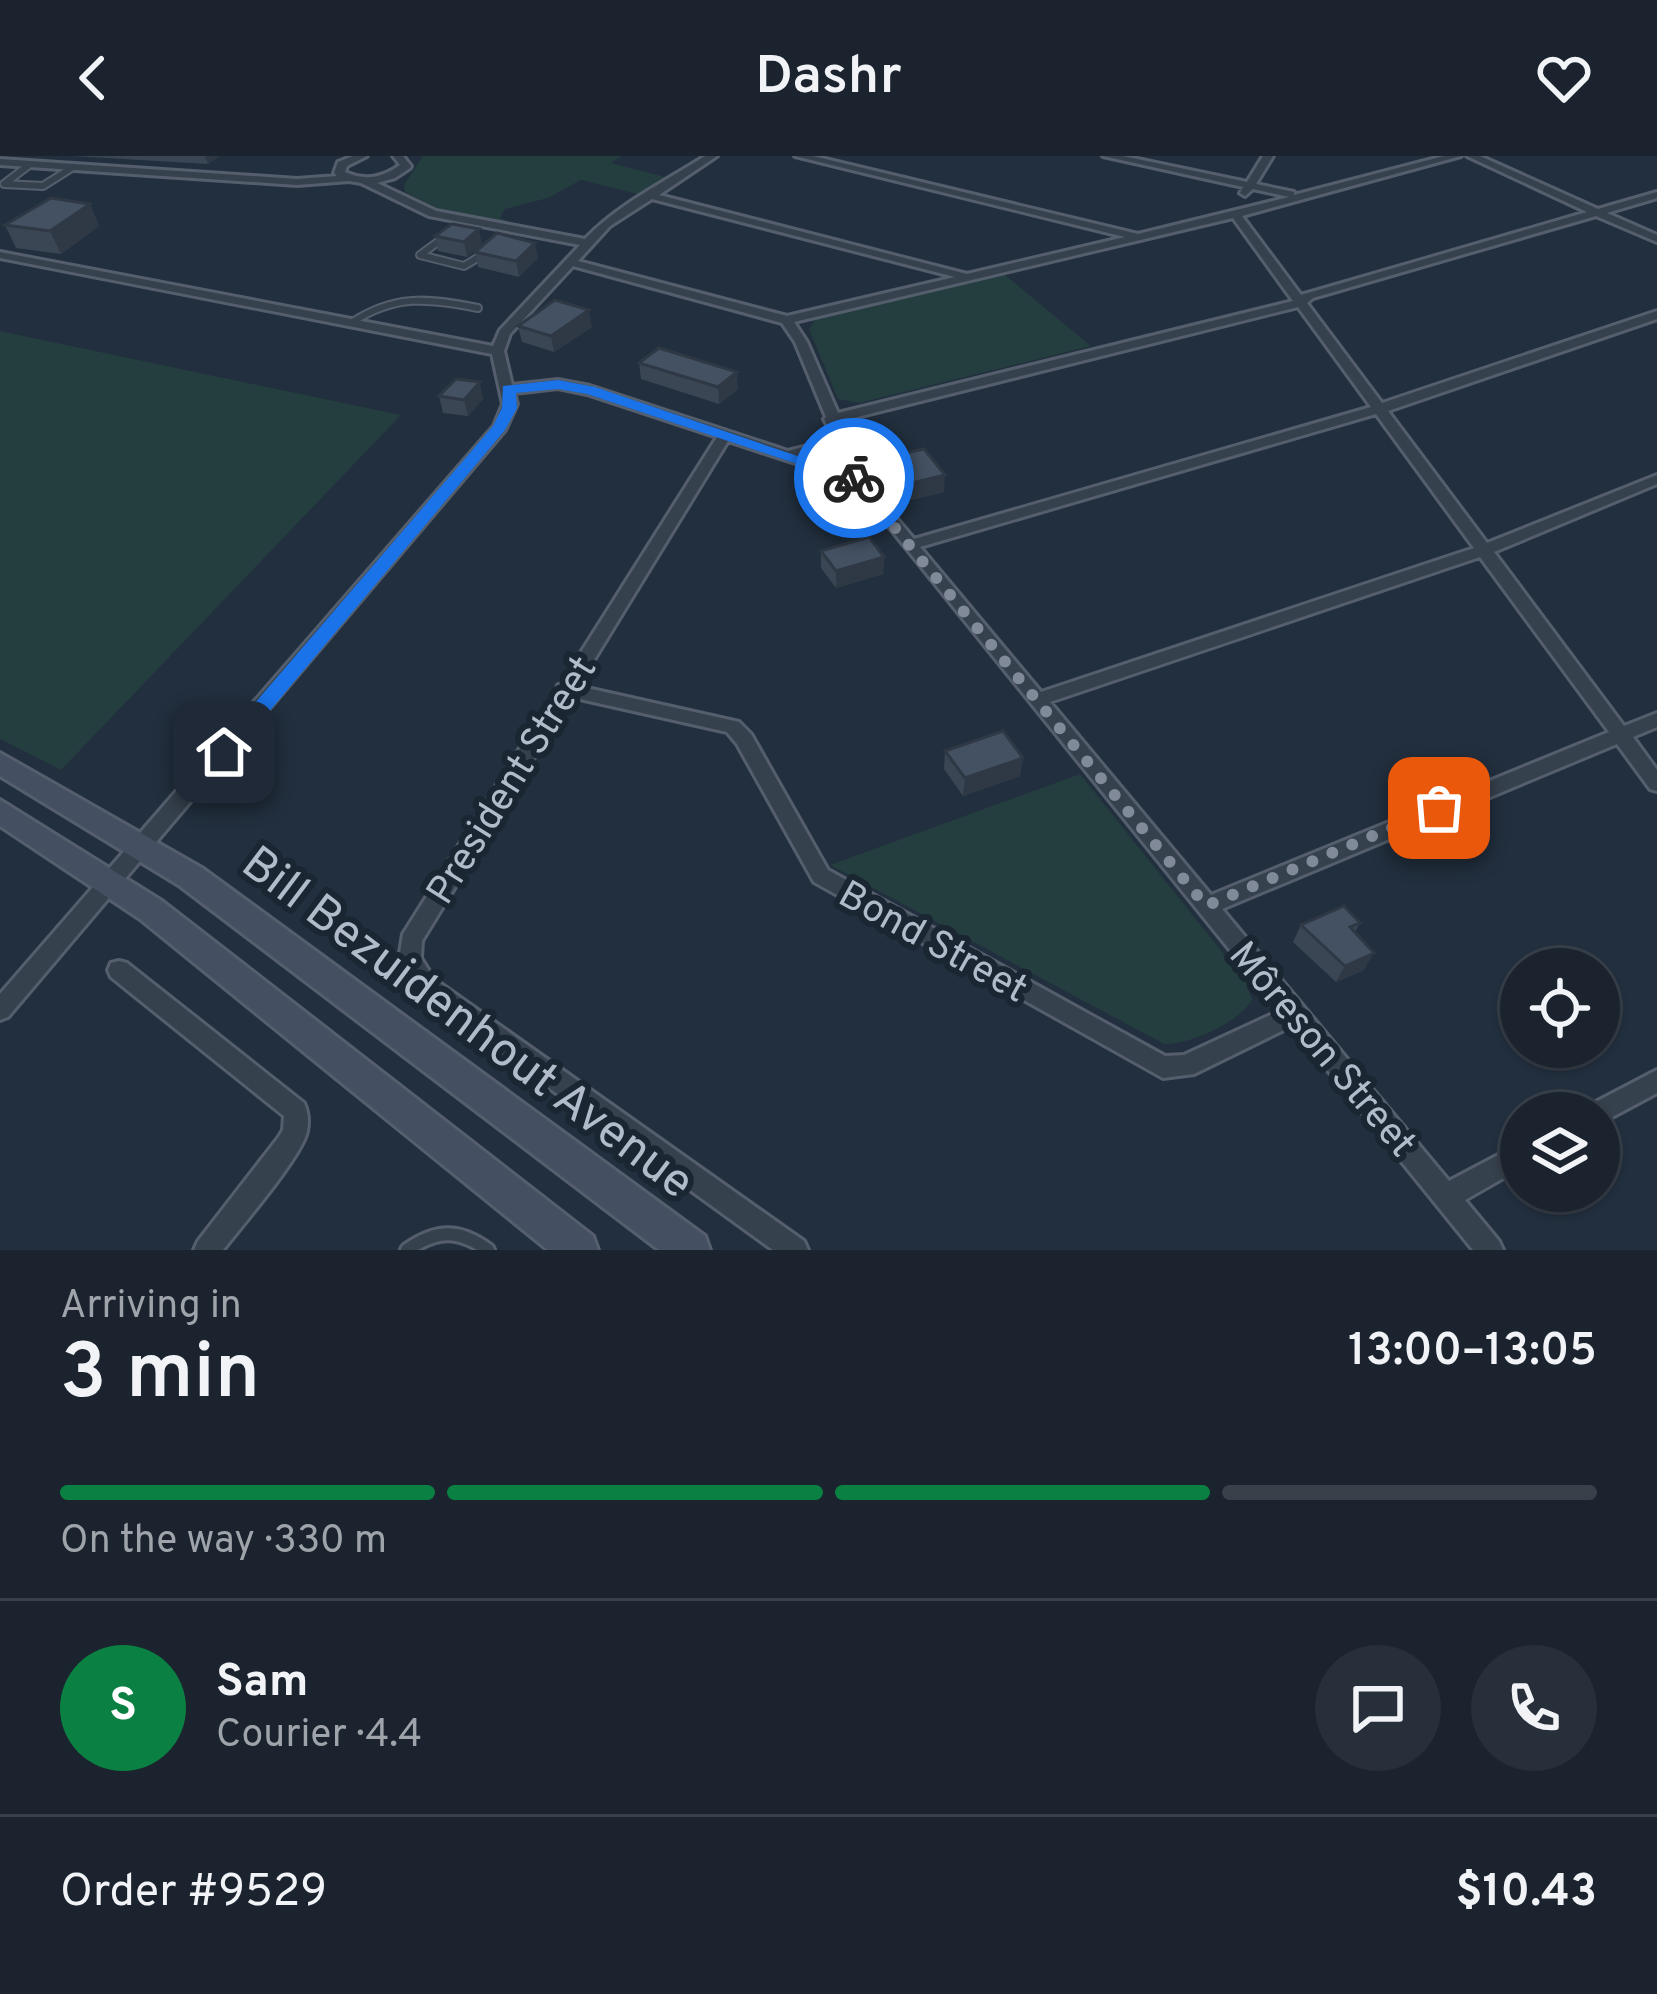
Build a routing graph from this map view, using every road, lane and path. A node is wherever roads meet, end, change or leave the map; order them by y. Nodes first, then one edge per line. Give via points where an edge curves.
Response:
1 (331, 156) edge
2 (362, 156) edge
3 (712, 156) edge
4 (800, 156) edge
5 (1108, 156) edge
6 (1268, 156) edge
7 (1456, 156) edge
8 (1472, 156) edge
9 (404, 161) edge
10 (0, 162) edge
11 (29, 165) junction
12 (73, 167) junction
13 (349, 172) junction
14 (1249, 186) junction
15 (647, 195) junction
16 (1657, 195) edge
17 (1301, 196) junction
18 (400, 200) junction
19 (1597, 212) junction
20 (1235, 214) junction
21 (466, 222) junction
22 (1138, 237) junction
23 (1657, 239) edge
24 (587, 243) junction
25 (488, 250) edge
26 (0, 255) edge
27 (570, 262) junction
28 (915, 265) junction
29 (967, 276) junction
30 (943, 281) junction
31 (926, 285) junction
32 (1299, 303) junction
33 (478, 308) dead end
34 (1657, 315) edge
35 (787, 320) junction
36 (351, 323) junction
37 (498, 351) junction
38 (508, 389) junction
39 (1380, 408) junction
40 (832, 419) junction
41 (725, 435) junction
42 (840, 442) junction
43 (786, 456) junction
44 (857, 479) junction
45 (1657, 479) edge
46 (911, 545) junction
47 (1484, 550) junction
48 (564, 689) junction
49 (1037, 700) junction
50 (1657, 720) edge
51 (1621, 735) junction
52 (0, 763) edge
53 (1657, 784) edge
54 (0, 811) edge
55 (144, 846) junction
56 (112, 882) junction
57 (1206, 906) junction
58 (119, 970) dead end
59 (0, 1010) edge
60 (1295, 1015) junction
61 (1657, 1081) edge
62 (1620, 1101) edge
63 (1500, 1167) edge
64 (1447, 1196) junction
65 (207, 1250) edge
66 (407, 1250) edge
67 (488, 1250) edge
68 (579, 1250) edge
69 (691, 1250) edge
70 (795, 1250) edge
71 (1490, 1250) edge

1 - 13 street
2 - 13 street
3 - 15 street
4 - 22 street
5 - 14 street
6 - 14 street
7 - 17 street
8 - 19 street
9 - 13 street
9 - 18 street via 395,186
10 - 11 street
11 - 12 street
11 - 12 lane via 4,184 44,186
12 - 13 street via 284,180
13 - 18 street
14 - 17 street
14 - 20 street
15 - 24 street
15 - 28 street
16 - 19 street
17 - 20 street
18 - 21 street
19 - 23 street
19 - 32 street
20 - 22 street
20 - 32 street
21 - 24 street
21 - 25 lane via 420,256 464,266
22 - 29 street
24 - 27 street
26 - 36 street
27 - 35 street
27 - 37 street via 508,328
28 - 29 street
28 - 30 street
28 - 31 street
29 - 30 street
30 - 31 street
31 - 35 street
32 - 39 street
32 - 40 street
33 - 36 lane via 410,295 379,303
34 - 39 street
35 - 40 street, Môreson Street
36 - 37 street
37 - 38 street
38 - 41 street via 584,388
38 - 55 street via 508,412
39 - 46 street
39 - 47 street
40 - 42 street, Môreson Street
41 - 43 street
41 - 48 street, President Street
42 - 43 street
42 - 44 street, Môreson Street
43 - 44 street
44 - 46 street, Môreson Street
45 - 47 street
46 - 49 street, Môreson Street
47 - 49 street
47 - 51 street
48 - 60 street, Bond Street via 733,727 821,876 1163,1067 1186,1066
48 - 70 street, President Street via 411,940 415,975
49 - 57 street, Môreson Street
50 - 51 street
51 - 53 street
51 - 57 street
52 - 55 main road, Bill Bezuidenhout Avenue
54 - 56 main road
55 - 56 street
55 - 69 main road, Bill Bezuidenhout Avenue
56 - 59 street
56 - 68 main road
57 - 60 street, Môreson Street
58 - 65 street via 290,1104 298,1121
60 - 64 street, Môreson Street
61 - 62 street
63 - 64 street
64 - 71 street, Môreson Street
66 - 67 lane via 452,1229

